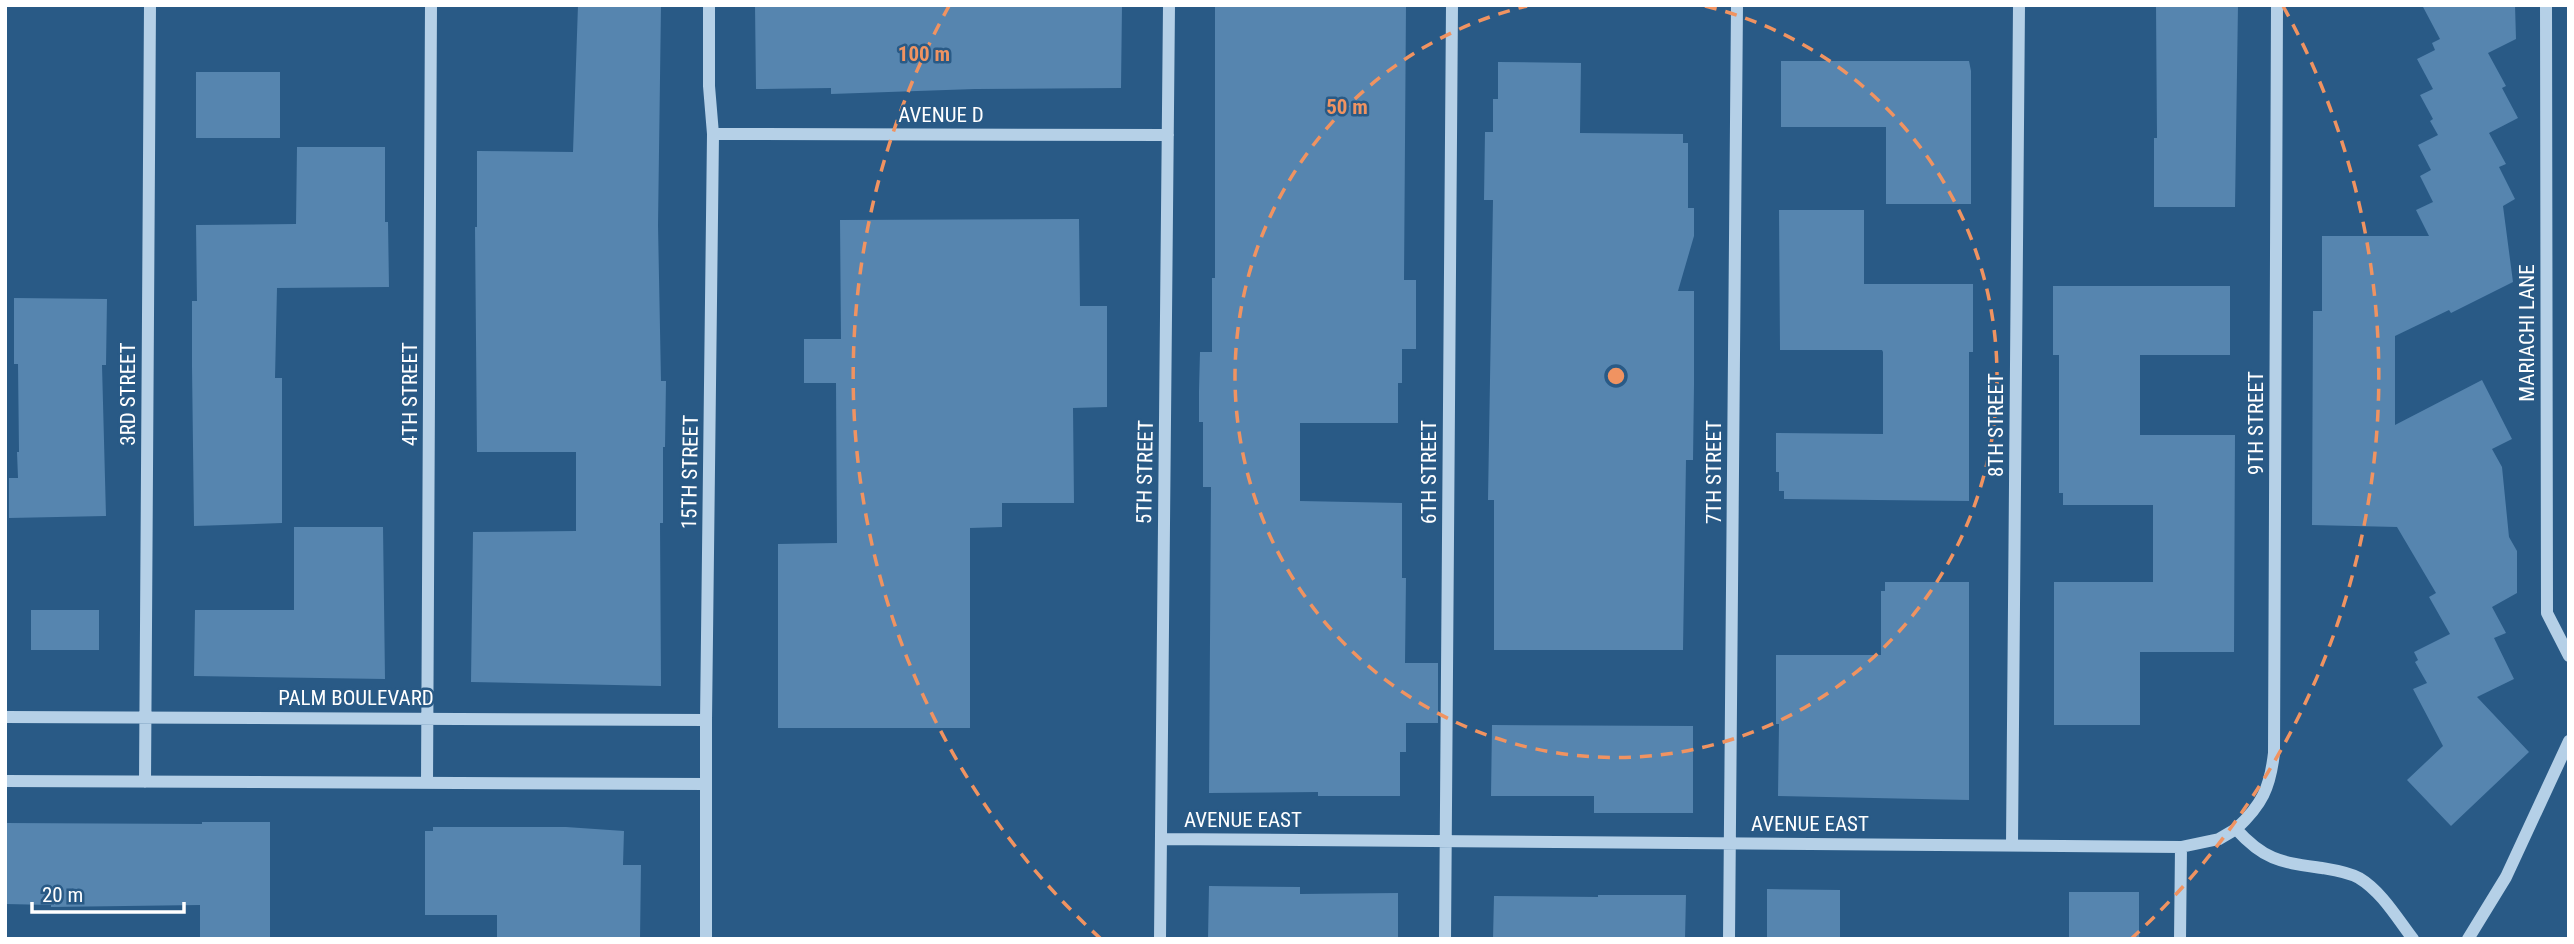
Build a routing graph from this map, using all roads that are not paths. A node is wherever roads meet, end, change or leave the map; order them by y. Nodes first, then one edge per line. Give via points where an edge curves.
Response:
1 (150, 5) edge
2 (431, 5) edge
3 (709, 5) edge
4 (1169, 5) edge
5 (1452, 5) edge
6 (1737, 5) edge
7 (2019, 5) edge
8 (2277, 5) edge
9 (2546, 5) edge
10 (713, 134) junction
11 (1168, 135) junction
12 (2569, 656) edge
13 (5, 717) edge
14 (145, 717) junction
15 (427, 718) junction
16 (706, 720) junction
17 (2569, 741) edge
18 (5, 781) edge
19 (145, 782) junction
20 (427, 783) junction
21 (706, 784) junction
22 (2236, 829) junction
23 (1161, 839) junction
24 (1446, 841) junction
25 (1731, 843) junction
26 (2012, 845) junction
27 (2181, 847) junction
28 (706, 939) edge
29 (1160, 939) edge
30 (1445, 939) edge
31 (1729, 939) edge
32 (2180, 939) edge
33 (2413, 939) edge
34 (2468, 939) edge

1 - 14 lane, 3RD STREET
2 - 15 lane, 4TH STREET
3 - 10 lane, 15TH STREET
4 - 11 lane, 5TH STREET
5 - 24 lane, 6TH STREET
6 - 25 lane, 7TH STREET
7 - 26 lane, 8TH STREET
8 - 22 lane, 9TH STREET via 2274,753 2272,778 2264,796
9 - 12 lane, MARIACHI LANE via 2547,613
10 - 11 lane, AVENUE D
10 - 16 lane, 15TH STREET
11 - 23 lane, 5TH STREET
13 - 14 lane, PALM BOULEVARD
14 - 15 lane, PALM BOULEVARD
14 - 19 lane, 3RD STREET
15 - 16 lane, PALM BOULEVARD
15 - 20 lane, 4TH STREET
16 - 21 lane, 15TH STREET
17 - 34 lane via 2506,877
18 - 19 lane
19 - 20 lane
20 - 21 lane
21 - 28 lane, 15TH STREET
22 - 27 lane, AVENUE EAST via 2219,839
22 - 33 lane via 2249,844 2281,862 2357,877 2379,896
23 - 24 lane, AVENUE EAST
23 - 29 lane, 5TH STREET
24 - 25 lane, AVENUE EAST
24 - 30 lane, 6TH STREET
25 - 26 lane, AVENUE EAST
25 - 31 lane, 7TH STREET
26 - 27 lane, AVENUE EAST
27 - 32 lane

